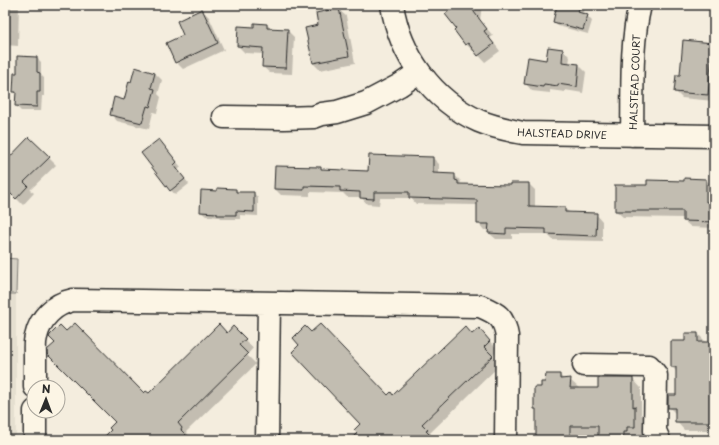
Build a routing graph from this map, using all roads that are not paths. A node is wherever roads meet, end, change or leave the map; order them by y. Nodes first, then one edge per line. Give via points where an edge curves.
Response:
1 (392, 5) edge
2 (640, 5) edge
3 (419, 72) junction
4 (224, 117) dead end
5 (632, 135) junction
6 (714, 136) edge
7 (269, 303) junction
8 (584, 365) dead end
9 (35, 379) edge
10 (35, 419) edge
11 (35, 440) edge
12 (268, 440) edge
13 (506, 440) edge
14 (659, 440) edge

1 - 3 street, HALSTEAD DRIVE via 400,38
2 - 5 street, HALSTEAD COURT via 633,48
3 - 4 street via 366,103 337,112 314,117
3 - 5 street, HALSTEAD DRIVE via 434,90 452,105 479,121 501,129 523,133
5 - 6 street, HALSTEAD DRIVE
7 - 9 street via 68,301 48,313 40,323 35,343
7 - 12 street
7 - 13 street via 475,305 494,312 504,323 507,336
8 - 14 street via 649,366 656,375 655,431
10 - 11 street

